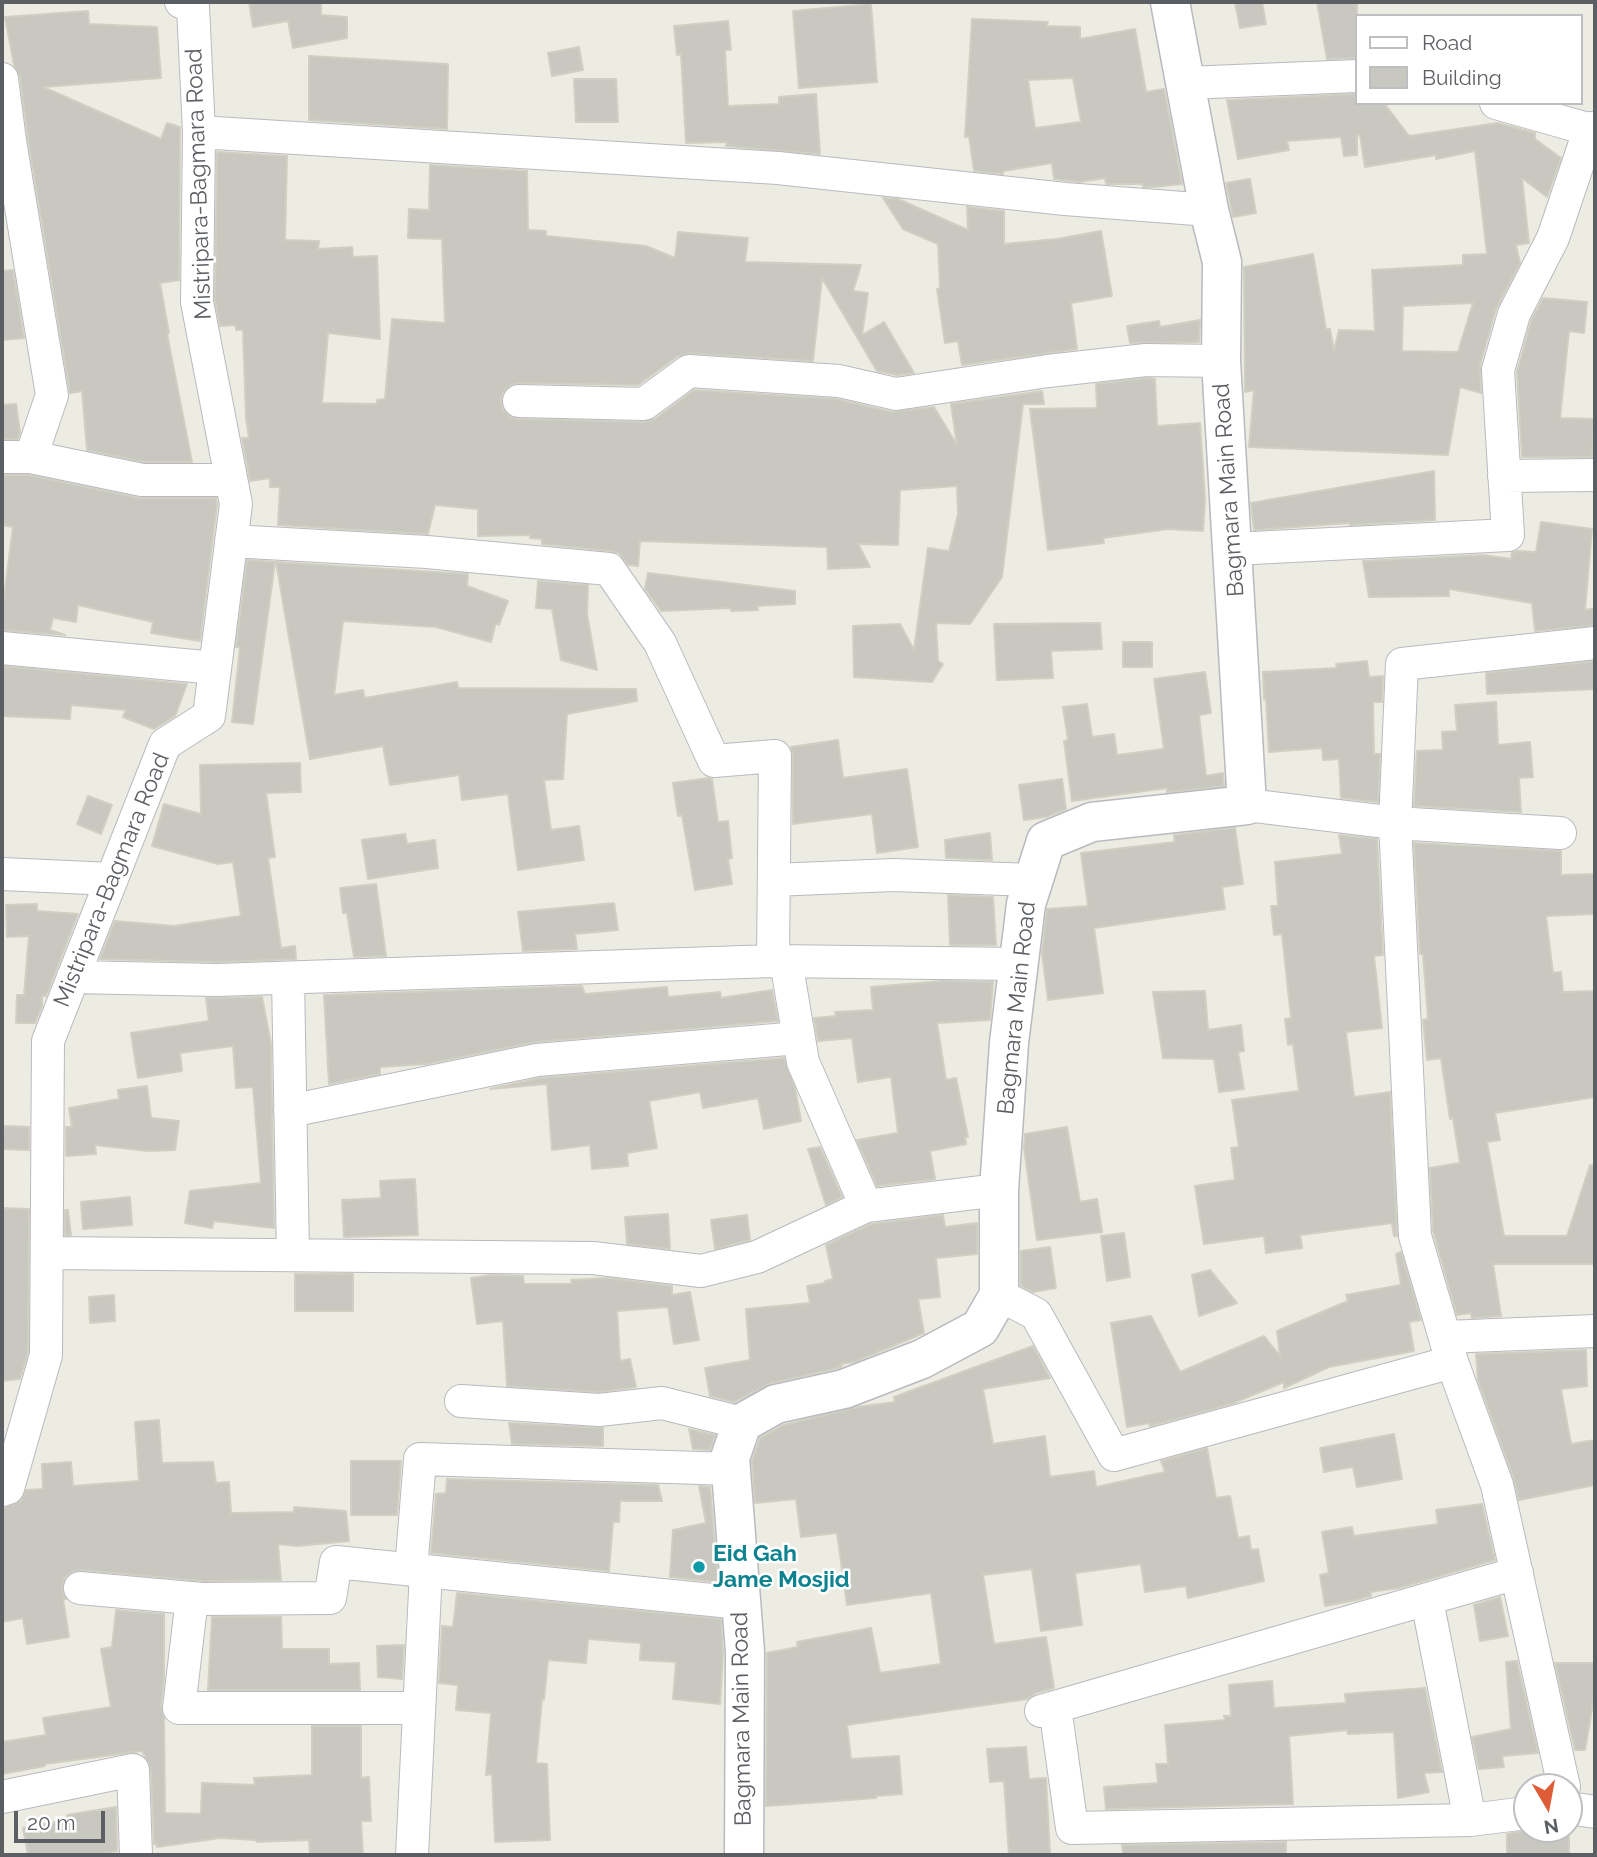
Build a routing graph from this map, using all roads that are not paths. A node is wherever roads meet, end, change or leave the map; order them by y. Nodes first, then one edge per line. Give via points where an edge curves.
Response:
1 (181, 2) edge
2 (1170, 2) edge
3 (1356, 76) edge
4 (2, 79) edge
5 (1185, 83) junction
6 (1503, 105) edge
7 (1593, 130) edge
8 (198, 132) junction
9 (1209, 209) junction
10 (1221, 361) junction
11 (519, 401) dead end
12 (16, 457) edge
13 (1595, 475) edge
14 (1504, 476) junction
15 (231, 480) junction
16 (231, 541) junction
17 (1233, 549) junction
18 (1595, 643) edge
19 (2, 648) edge
20 (215, 668) junction
21 (1247, 805) junction
22 (1395, 823) junction
23 (1560, 833) dead end
24 (2, 874) edge
25 (112, 879) junction
26 (774, 880) junction
27 (1033, 880) junction
28 (779, 961) junction
29 (1018, 964) junction
30 (73, 977) junction
31 (288, 978) junction
32 (799, 1038) junction
33 (290, 1111) junction
34 (999, 1190) junction
35 (866, 1206) junction
36 (47, 1253) junction
37 (293, 1255) junction
38 (999, 1295) junction
39 (1595, 1331) edge
40 (1448, 1350) junction
41 (461, 1401) dead end
42 (742, 1423) junction
43 (731, 1468) junction
44 (2, 1490) edge
45 (419, 1571) junction
46 (1517, 1573) junction
47 (80, 1587) dead end
48 (192, 1598) junction
49 (1427, 1600) junction
50 (741, 1603) junction
51 (419, 1708) junction
52 (1561, 1773) edge
53 (2, 1797) edge
54 (1513, 1815) edge
55 (1470, 1820) junction
56 (136, 1855) edge
57 (412, 1855) edge
58 (744, 1855) edge

1 - 8 street, Mistripara-Bagmara Road via 193,7
2 - 5 street, Bagmara Main Road
3 - 5 street
4 - 12 street via 52,395
5 - 9 street, Bagmara Main Road
6 - 7 street
7 - 14 street via 1553,238 1514,314 1498,370
8 - 9 street via 778,168 1065,199
8 - 15 street, Mistripara-Bagmara Road via 197,302
9 - 10 street, Bagmara Main Road via 1222,262
10 - 11 street via 1134,361 896,394 839,381 689,371 644,404
10 - 17 street, Bagmara Main Road
12 - 15 street via 142,480
13 - 14 street
14 - 17 street via 1508,534
15 - 16 street, Mistripara-Bagmara Road via 236,505
16 - 20 street, Mistripara-Bagmara Road
16 - 26 street via 427,552 609,569 660,643 714,761 775,755
17 - 21 street, Bagmara Main Road
18 - 22 street via 1402,664
19 - 20 street
20 - 25 street, Mistripara-Bagmara Road via 209,716 165,744
21 - 22 street
21 - 27 street, Bagmara Main Road via 1092,822 1046,841
22 - 23 street
22 - 40 street via 1415,1236
24 - 25 street
25 - 30 street, Mistripara-Bagmara Road
26 - 27 street via 893,874
26 - 28 street
27 - 29 street, Bagmara Main Road
28 - 29 street
28 - 31 street
28 - 32 street
29 - 34 street, Bagmara Main Road
30 - 31 street
30 - 36 street, Mistripara-Bagmara Road via 48,1041
31 - 33 street
32 - 33 street via 537,1060
32 - 35 street via 803,1062
33 - 37 street
34 - 35 street
34 - 38 street, Bagmara Main Road
35 - 37 street via 757,1257 701,1270 593,1258
36 - 37 street
36 - 44 street, Mistripara-Bagmara Road via 46,1354 8,1488
38 - 40 street via 1036,1314 1114,1455
38 - 42 street, Bagmara Main Road via 980,1328 922,1359 844,1389 776,1404
39 - 40 street
40 - 46 street via 1497,1485
41 - 42 street via 599,1410 662,1403
42 - 43 street, Bagmara Main Road
43 - 45 street via 421,1459
43 - 50 street, Bagmara Main Road
45 - 48 street via 336,1562 330,1598
45 - 50 street
45 - 51 street
46 - 49 street
46 - 52 street
47 - 48 street
48 - 51 street via 179,1708
49 - 55 street
49 - 55 street via 1048,1709 1072,1828
50 - 58 street, Bagmara Main Road
51 - 57 street
53 - 56 street via 133,1770
54 - 55 street

